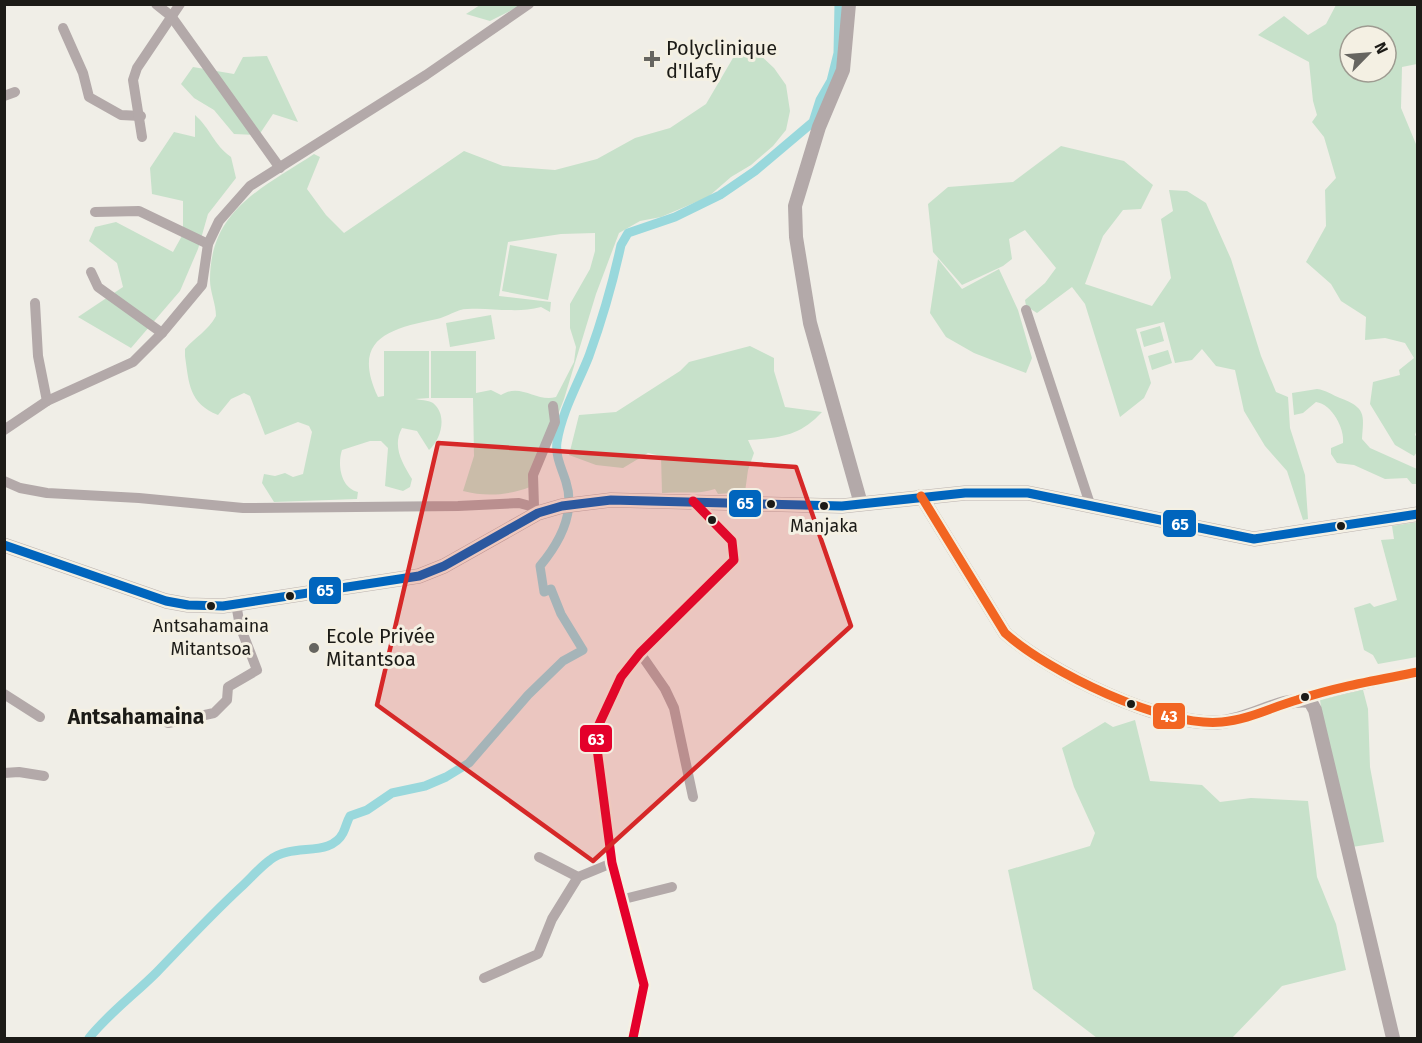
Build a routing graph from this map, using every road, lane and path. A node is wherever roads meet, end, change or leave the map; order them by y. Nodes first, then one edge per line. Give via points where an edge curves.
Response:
1 (156, 4) edge
2 (180, 4) edge
3 (529, 4) edge
4 (849, 4) edge
5 (171, 16) junction
6 (63, 28) dead end
7 (141, 116) junction
8 (142, 136) dead end
9 (280, 168) junction
10 (95, 212) dead end
11 (208, 244) junction
12 (91, 272) dead end
13 (35, 303) dead end
14 (1026, 310) dead end
15 (162, 333) junction
16 (47, 401) junction
17 (553, 406) dead end
18 (4, 430) edge
19 (4, 481) edge
20 (921, 496) junction
21 (693, 501) junction
22 (861, 504) junction
23 (1090, 504) junction
24 (536, 510) junction
25 (1418, 513) edge
26 (4, 545) edge
27 (236, 604) junction
28 (640, 653) junction
29 (1418, 672) edge
30 (4, 694) edge
31 (1297, 699) junction
32 (40, 717) dead end
33 (168, 723) dead end
34 (4, 773) edge
35 (44, 777) dead end
36 (693, 797) dead end
37 (539, 857) dead end
38 (612, 863) junction
39 (578, 877) junction
40 (672, 887) dead end
41 (620, 900) junction
42 (484, 978) dead end
43 (633, 1038) edge
44 (1393, 1038) edge

1 - 5 street
2 - 5 street
3 - 9 street
4 - 22 street via 843,70 814,140 795,206 796,237 812,331
5 - 7 street via 137,68 134,80
5 - 9 street
6 - 7 street via 83,73 88,97 121,115
7 - 8 street
9 - 11 street via 250,186 219,221
10 - 11 street via 139,211
11 - 15 street via 202,285
12 - 15 street via 98,287
13 - 16 street via 38,356
14 - 23 street
15 - 16 street via 133,362
16 - 18 street
17 - 24 street via 555,422 533,475
19 - 24 street via 47,494 243,508 519,503
20 - 22 main road
20 - 23 main road via 1028,493
20 - 31 street via 1005,633 1022,649 1125,702 1164,717 1221,722
21 - 22 main road via 772,506
21 - 24 main road via 611,500
21 - 28 street via 732,541 734,560
23 - 25 main road via 1254,539
24 - 27 main road via 444,566 419,576
26 - 27 main road via 166,601 209,606
27 - 33 street via 257,670 228,687 227,700 214,713
28 - 36 street via 674,708
28 - 38 street via 621,676 595,733
29 - 31 street
30 - 32 street
31 - 44 street via 1310,701 1315,710
34 - 35 street
37 - 39 street
38 - 39 street
38 - 41 street
39 - 42 street via 552,919 538,954
40 - 41 street
41 - 43 street via 644,985

